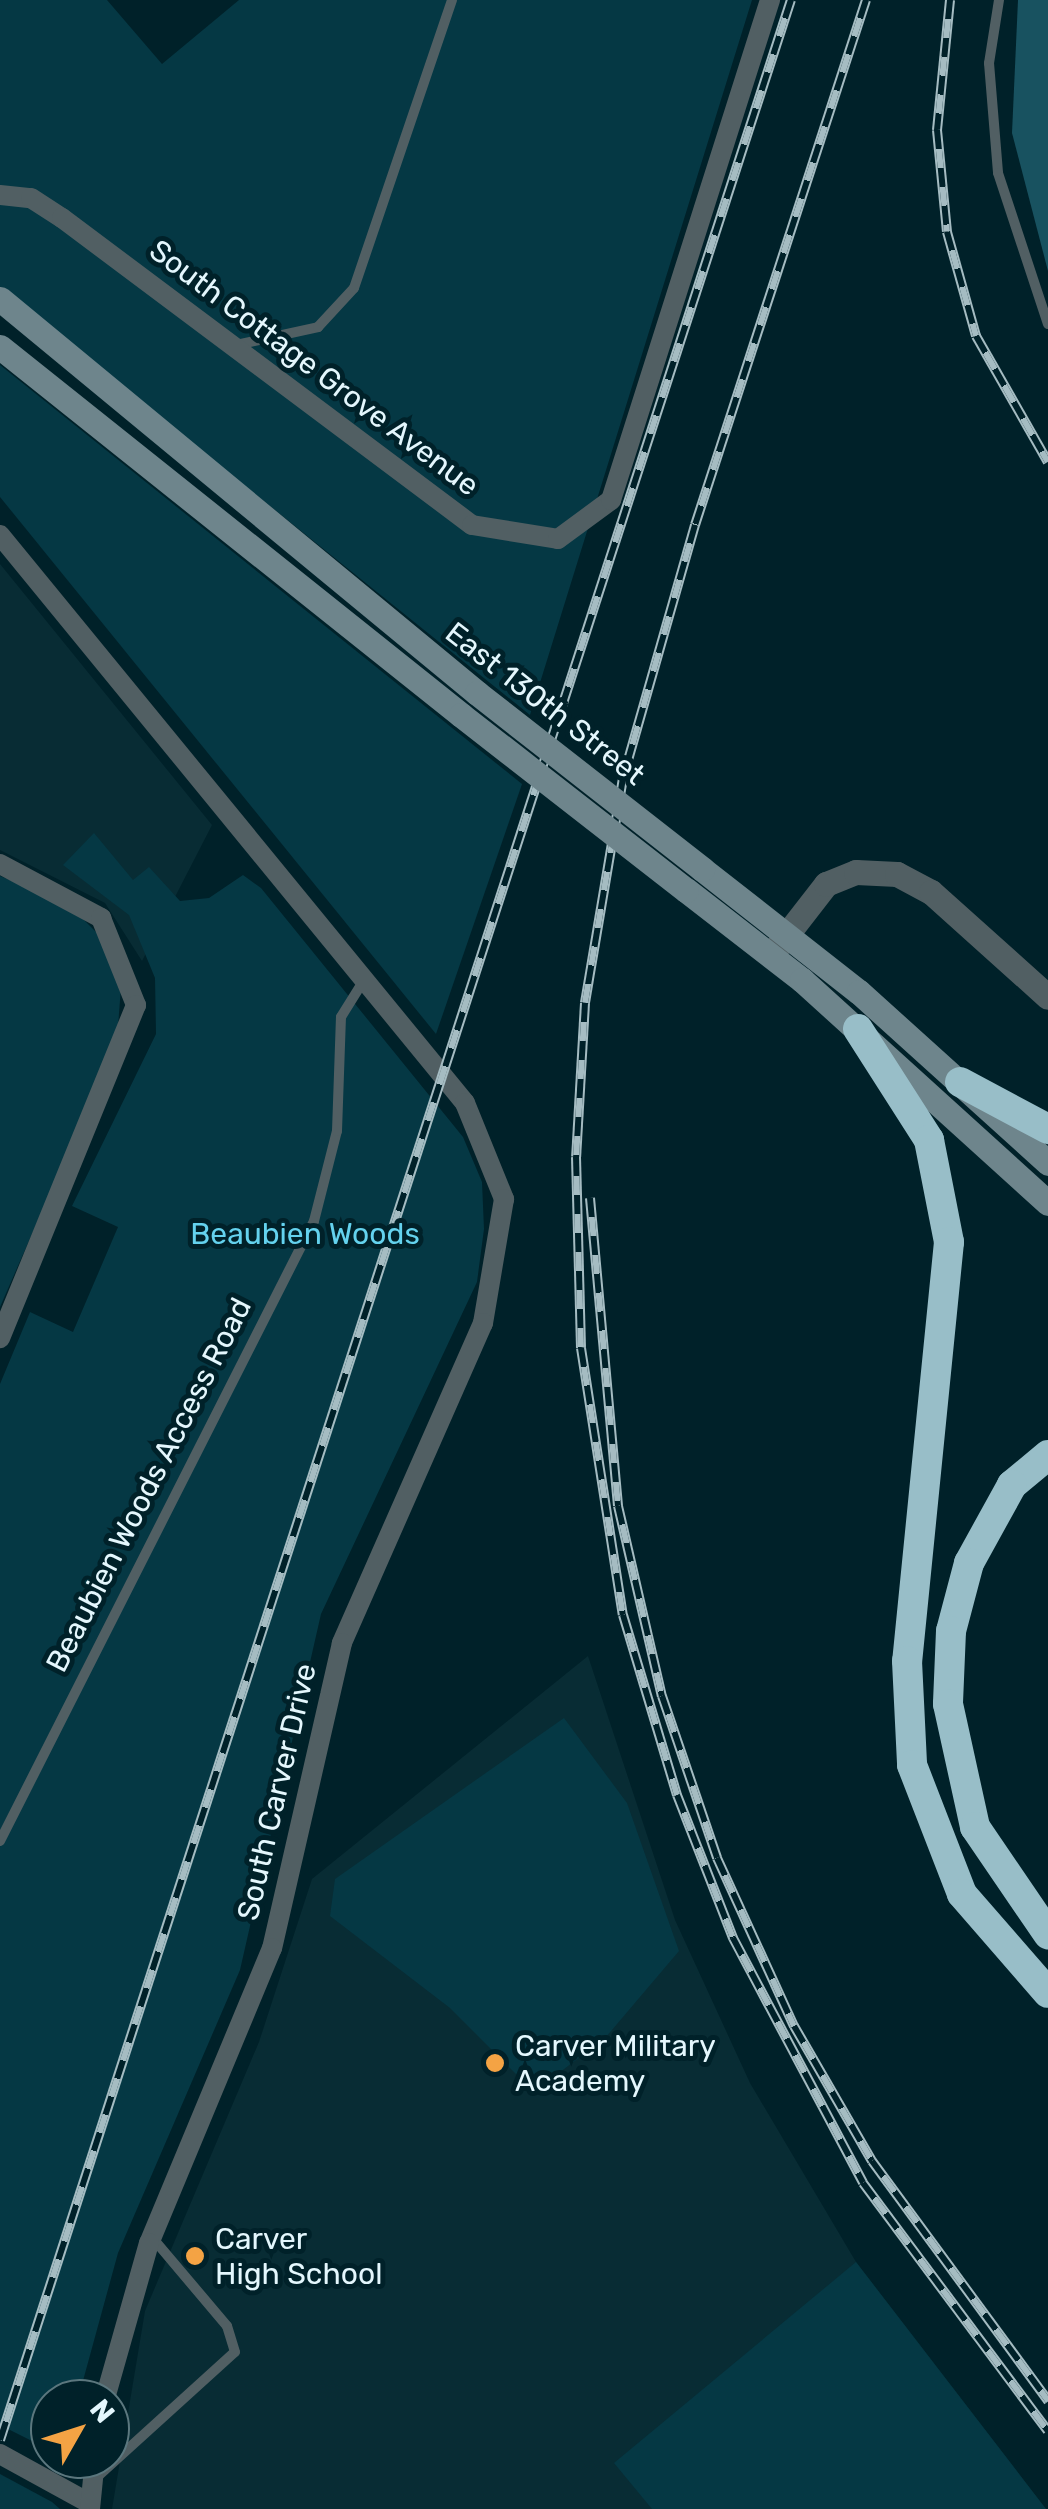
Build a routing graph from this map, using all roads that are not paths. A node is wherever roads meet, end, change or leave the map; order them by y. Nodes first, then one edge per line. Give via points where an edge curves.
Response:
1 (452, 0) edge
2 (770, 0) edge
3 (998, 0) edge
4 (0, 195) edge
5 (0, 299) edge
6 (1048, 324) edge
7 (241, 344) junction
8 (0, 347) edge
9 (0, 535) edge
10 (0, 864) edge
11 (786, 935) junction
12 (770, 956) junction
13 (364, 980) junction
14 (1048, 997) edge
15 (858, 1029) junction
16 (960, 1082) junction
17 (1048, 1129) edge
18 (1048, 1162) edge
19 (1048, 1203) edge
20 (0, 1338) edge
21 (1048, 1455) edge
22 (0, 1841) edge
23 (1048, 1934) edge
24 (1048, 1993) edge
25 (152, 2236) junction
26 (111, 2379) edge
27 (0, 2454) edge
28 (92, 2481) joint
29 (90, 2506) edge

1 - 7 lane via 354,288 318,327
2 - 7 street, South Cottage Grove Avenue via 611,500 580,528 541,543 472,525
3 - 6 lane via 989,63 998,173
4 - 7 street, South Cottage Grove Avenue via 30,198
5 - 11 main road, East 130th Street, bridge via 477,693
8 - 12 main road, East 130th Street, bridge
9 - 13 street
10 - 20 street via 101,918 136,1004
11 - 12 street
11 - 14 street via 826,884 856,872 897,874 931,892
11 - 16 main road, East 130th Street
12 - 15 main road, East 130th Street
13 - 22 lane, Beaubien Woods Access Road via 340,1017 337,1132 314,1221
13 - 25 street, South Carver Drive via 465,1103 504,1199 482,1322 342,1643 253,2004
15 - 19 main road, East 130th Street
15 - 24 highway via 929,1140 949,1242 907,1662 912,1765 962,1894
16 - 17 highway
16 - 18 main road, East 130th Street
21 - 23 highway via 1012,1485 969,1563 951,1631 948,1704 975,1826
25 - 26 street, South Carver Drive
25 - 28 lane via 228,2326 235,2352
27 - 29 street
28 - 29 street

